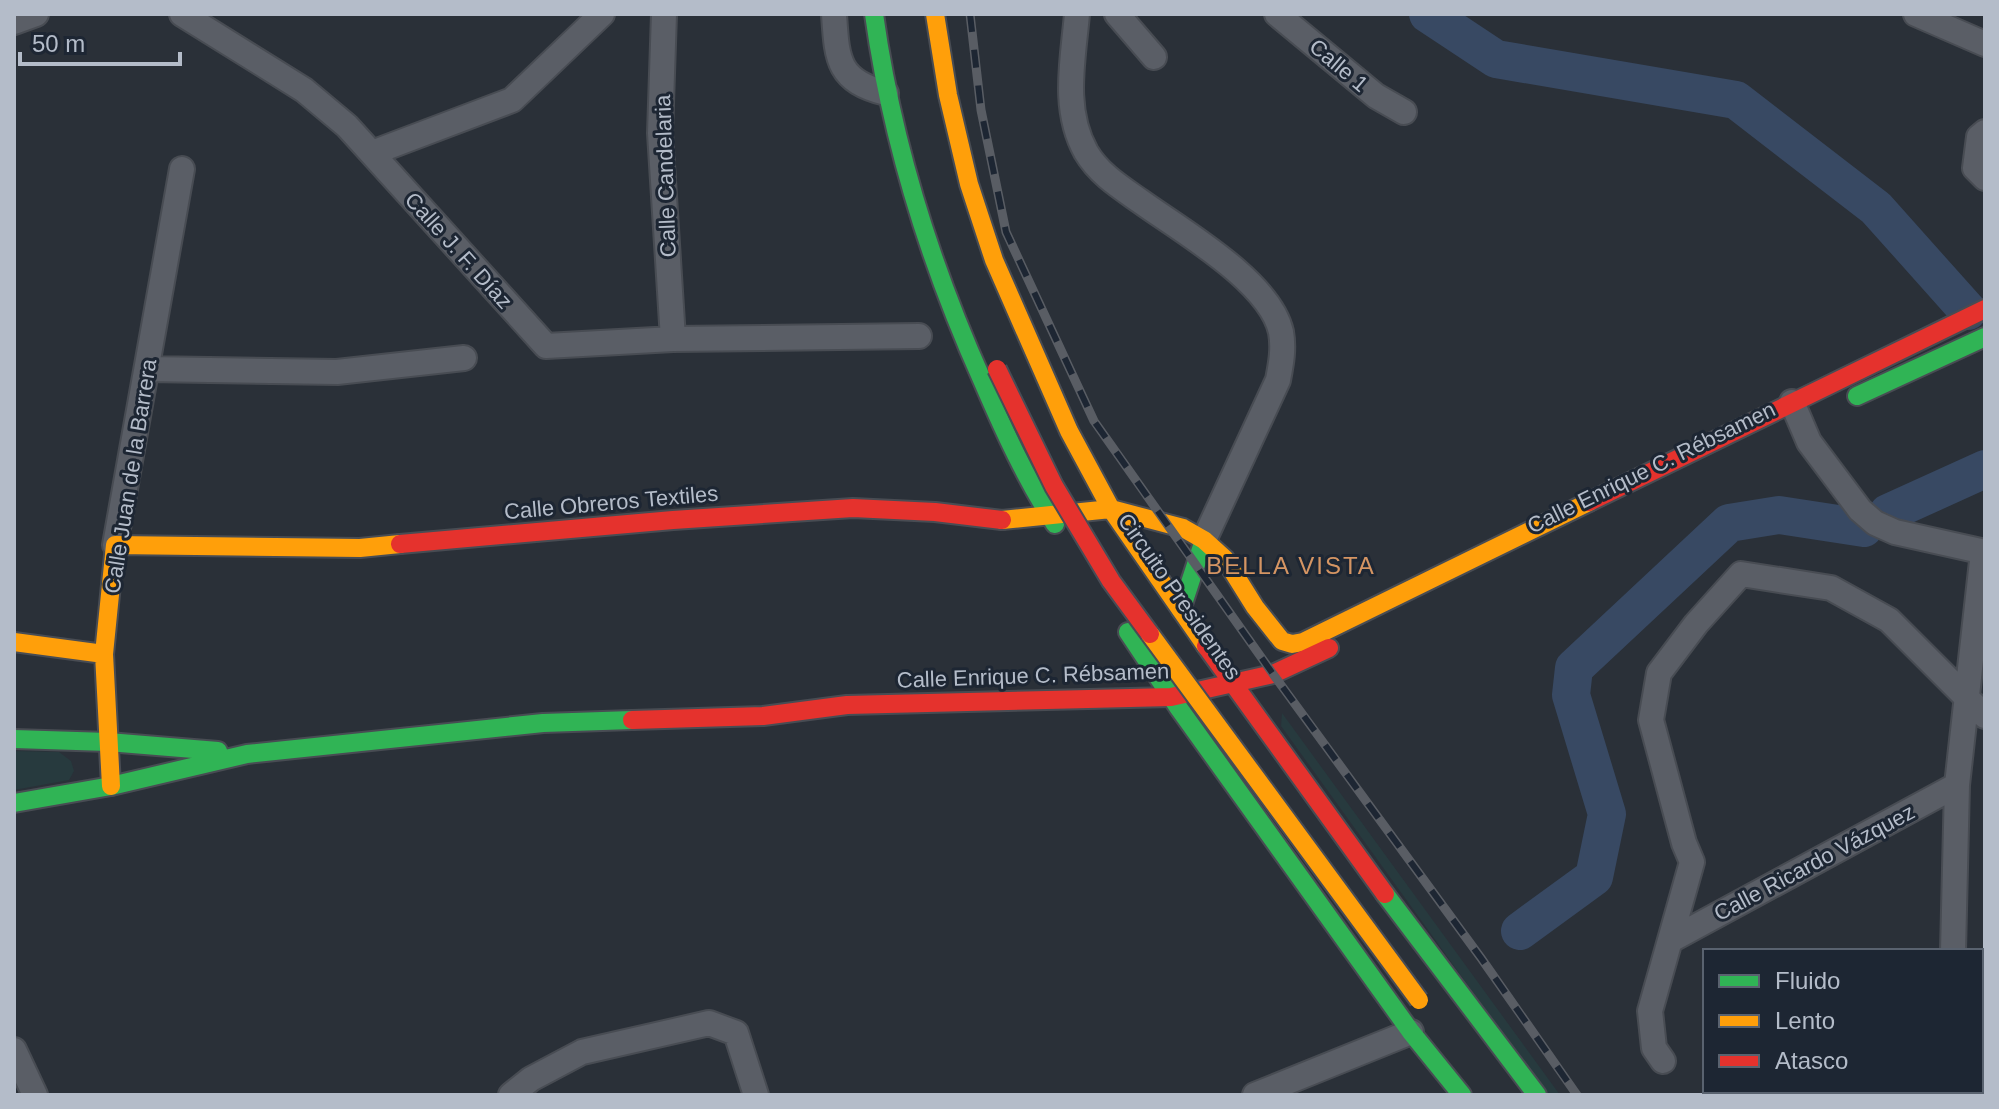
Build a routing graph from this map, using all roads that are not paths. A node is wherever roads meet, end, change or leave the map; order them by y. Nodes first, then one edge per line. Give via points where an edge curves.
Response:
1 (36, 14) edge
2 (182, 14) edge
3 (602, 14) edge
4 (664, 14) edge
5 (834, 14) edge
6 (874, 14) edge
7 (919, 14) edge
8 (935, 14) edge
9 (1077, 14) edge
10 (1117, 14) edge
11 (1277, 14) edge
12 (1916, 14) edge
13 (14, 22) edge
14 (1985, 44) edge
15 (1154, 57) dead end
16 (886, 93) junction
17 (1404, 112) dead end
18 (1985, 132) edge
19 (372, 153) junction
20 (182, 169) dead end
21 (1985, 178) edge
22 (1985, 309) edge
23 (919, 336) dead end
24 (1985, 337) edge
25 (673, 339) junction
26 (1010, 343) dead end
27 (464, 358) dead end
28 (994, 362) dead end
29 (147, 369) junction
30 (1022, 369) dead end
31 (1843, 402) dead end
32 (1798, 417) junction
33 (1069, 431) junction
34 (1016, 455) junction
35 (1111, 509) junction
36 (1050, 516) junction
37 (1104, 530) dead end
38 (1204, 540) junction
39 (115, 545) junction
40 (1984, 552) edge
41 (1526, 553) dead end
42 (1181, 610) junction
43 (1200, 638) junction
44 (14, 642) edge
45 (104, 654) junction
46 (1201, 671) dead end
47 (1231, 683) junction
48 (1171, 697) junction
49 (1977, 708) edge
50 (14, 739) edge
51 (108, 742) junction
52 (247, 754) junction
53 (1957, 785) junction
54 (111, 786) junction
55 (14, 803) edge
56 (1353, 849) junction
57 (1305, 882) junction
58 (1402, 917) junction
59 (1671, 940) junction
60 (1953, 949) edge
61 (1352, 950) junction
62 (1428, 1012) dead end
63 (1411, 1032) junction
64 (14, 1050) edge
65 (1663, 1061) dead end
66 (751, 1092) edge
67 (35, 1095) edge
68 (511, 1095) edge
69 (1255, 1095) edge
70 (1462, 1095) edge
71 (1514, 1095) edge
72 (1537, 1095) edge

1 - 13 street
2 - 19 street, Calle J. F. Díaz via 304,90
3 - 19 street via 512,100
4 - 25 street, Calle Candelaria via 660,133
5 - 16 street via 836,56 846,73 863,87
6 - 16 main road
7 - 26 main road via 932,98 955,188
8 - 33 main road via 969,184 994,260
9 - 38 street via 1069,93 1086,152 1109,180 1235,268 1271,308 1281,331 1278,380
10 - 15 street
11 - 17 street, Calle 1 via 1376,96
12 - 14 street
16 - 34 main road via 898,148 943,285
18 - 21 street via 1979,137 1975,168
19 - 25 street, Calle J. F. Díaz via 546,346
20 - 29 street, Calle Juan de la Barrera
22 - 32 main road, Calle Enrique C. Rébsamen
23 - 25 street
24 - 31 main road
27 - 29 street via 337,372
28 - 62 main road, Circuito Presidentes, bridge via 1054,486 1111,581
29 - 39 street, Calle Juan de la Barrera
30 - 37 main road, Circuito Presidentes
32 - 38 main road, Calle Enrique C. Rébsamen via 1303,642 1282,641 1225,559
32 - 40 street via 1809,442 1875,523
33 - 34 main road via 1064,462 1055,472 1033,470
33 - 35 main road
34 - 36 main road
35 - 36 main road, Calle Obreros Textiles
35 - 38 main road, Calle Enrique C. Rébsamen via 1183,528
35 - 42 main road
36 - 39 main road, Calle Obreros Textiles via 1010,521 853,508 360,548
36 - 48 main road
38 - 42 main road
39 - 45 main road, Calle Juan de la Barrera
40 - 49 street
41 - 47 main road, Calle Enrique C. Rébsamen via 1286,669
42 - 43 main road
43 - 47 main road
43 - 48 main road via 1196,666
44 - 45 main road
45 - 51 main road, Calle Juan de la Barrera
46 - 71 main road, Circuito Presidentes
47 - 48 main road, Calle Enrique C. Rébsamen
47 - 56 main road
48 - 52 main road, Calle Enrique C. Rébsamen via 847,705 763,716 543,723
48 - 57 main road
49 - 53 street
49 - 59 street via 1889,620 1831,588 1741,574 1659,673 1652,706 1651,720 1692,862
50 - 51 main road, Calle Enrique C. Rébsamen
51 - 52 main road, Calle Enrique C. Rébsamen
51 - 54 main road, Calle Juan de la Barrera
52 - 54 main road, Calle Enrique C. Rébsamen
53 - 59 street, Calle Ricardo Vázquez
53 - 60 street
54 - 55 main road, Calle Enrique C. Rébsamen
56 - 57 main road via 1352,868 1340,883 1322,888
56 - 58 main road
57 - 61 main road
58 - 61 main road via 1384,911 1366,917 1354,931
58 - 72 main road
59 - 65 street via 1650,1011 1654,1048
61 - 63 main road
63 - 69 street
63 - 70 main road
64 - 67 street
66 - 68 street via 736,1033 709,1023 582,1052

